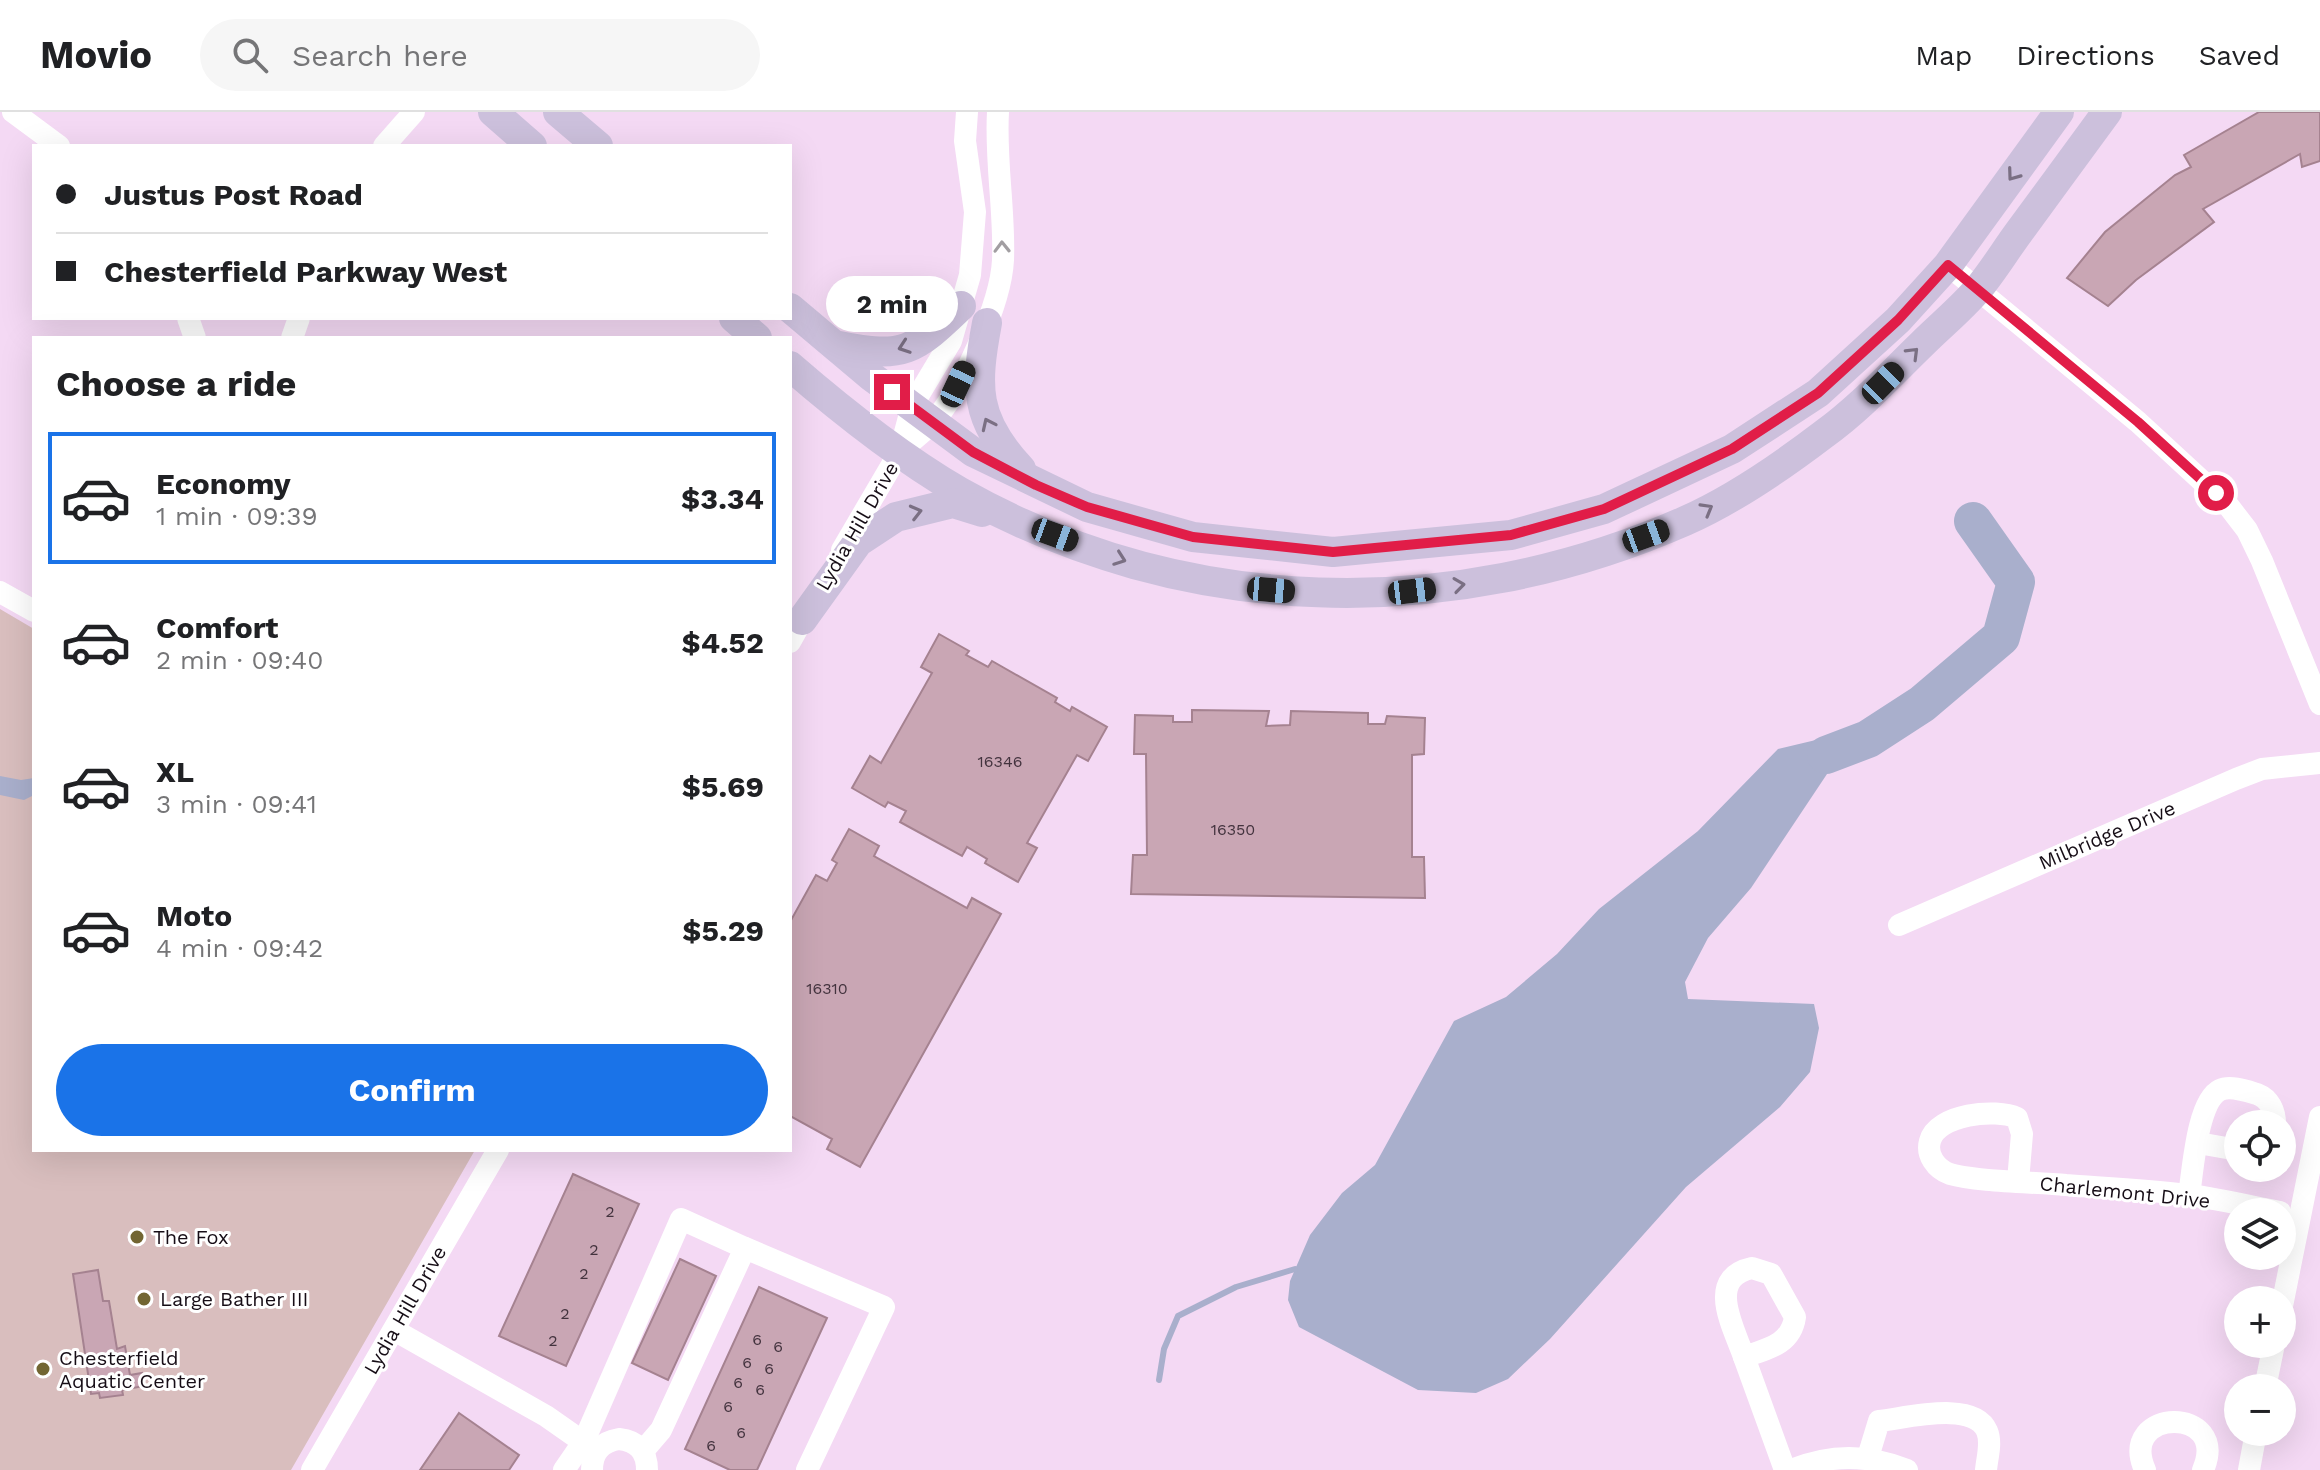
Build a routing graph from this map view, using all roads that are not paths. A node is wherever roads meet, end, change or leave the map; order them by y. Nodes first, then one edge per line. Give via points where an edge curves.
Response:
1 (13, 112) edge
2 (414, 112) edge
3 (493, 112) edge
4 (558, 112) edge
5 (967, 112) edge
6 (998, 112) edge
7 (2059, 112) edge
8 (2107, 112) edge
9 (56, 144) edge
10 (386, 144) edge
11 (530, 144) edge
12 (596, 144) edge
13 (1948, 265) junction
14 (1978, 289) junction
15 (961, 306) junction
16 (792, 310) edge
17 (736, 320) edge
18 (987, 323) junction
19 (755, 336) edge
20 (834, 345) junction
21 (792, 368) edge
22 (922, 414) junction
23 (900, 451) junction
24 (1036, 485) junction
25 (1024, 523) junction
26 (0, 592) edge
27 (32, 610) edge
28 (796, 631) edge
29 (2320, 704) edge
30 (2320, 763) edge
31 (1899, 925) dead end
32 (2273, 1110) edge
33 (2320, 1117) edge
34 (2198, 1143) junction
35 (2224, 1148) edge
36 (497, 1152) edge
37 (2018, 1181) dead end
38 (2189, 1195) junction
39 (2292, 1198) edge
40 (2224, 1201) edge
41 (745, 1248) junction
42 (394, 1330) junction
43 (1744, 1357) dead end
44 (2253, 1446) edge
45 (591, 1454) edge
46 (1868, 1457) junction
47 (645, 1460) edge
48 (312, 1470) edge
49 (564, 1470) edge
50 (807, 1470) edge
51 (1788, 1470) edge
52 (1907, 1470) edge
53 (1986, 1470) edge
54 (2145, 1470) edge
55 (2203, 1470) edge
56 (2249, 1470) edge

1 - 9 street
2 - 10 street
3 - 11 street
4 - 12 street
5 - 15 street via 965,141 975,212 970,275
18 -> 6 street via 1003,263
7 -> 13 street
8 - 14 street
13 - 14 street
13 - 24 street via 1898,320 1818,393 1732,449 1604,509 1511,535 1333,552 1193,537 1087,507
25 -> 14 street via 1157,572 1298,592 1383,594 1543,569 1687,521 1785,462 1864,402
14 - 29 street via 2227,504 2262,561
15 -> 20 street via 930,336 904,350 878,354
15 - 22 street
16 - 20 street
17 - 19 street
18 - 22 street via 958,384
24 -> 18 street via 998,444 981,408
20 - 22 street
21 - 23 street
22 - 23 street, Lydia Hill Drive
22 - 24 street via 973,452
23 - 25 street via 959,491
23 - 28 street, Lydia Hill Drive
28 -> 25 street via 858,542 896,517 953,503
26 - 27 street
30 - 31 street, Milbridge Drive via 2262,769 2236,779
32 - 34 street via 2260,1095 2220,1090 2202,1115
33 - 39 street
34 - 35 street
34 - 38 street
36 - 42 street, Lydia Hill Drive
37 - 38 street, Charlemont Drive
38 - 40 street, Charlemont Drive
41 - 45 street via 681,1219
41 - 47 street
41 - 50 street via 884,1307
42 - 45 street via 546,1416
42 - 48 street, Lydia Hill Drive
43 - 51 street
44 - 56 street
45 - 47 street via 619,1439 632,1442
45 - 49 street
46 - 51 street via 1828,1459
46 - 52 street
46 - 53 street via 1879,1421 1956,1412 1977,1418 1987,1431
54 - 55 street via 2141,1456 2147,1435 2174,1420 2195,1427 2203,1436 2208,1457

